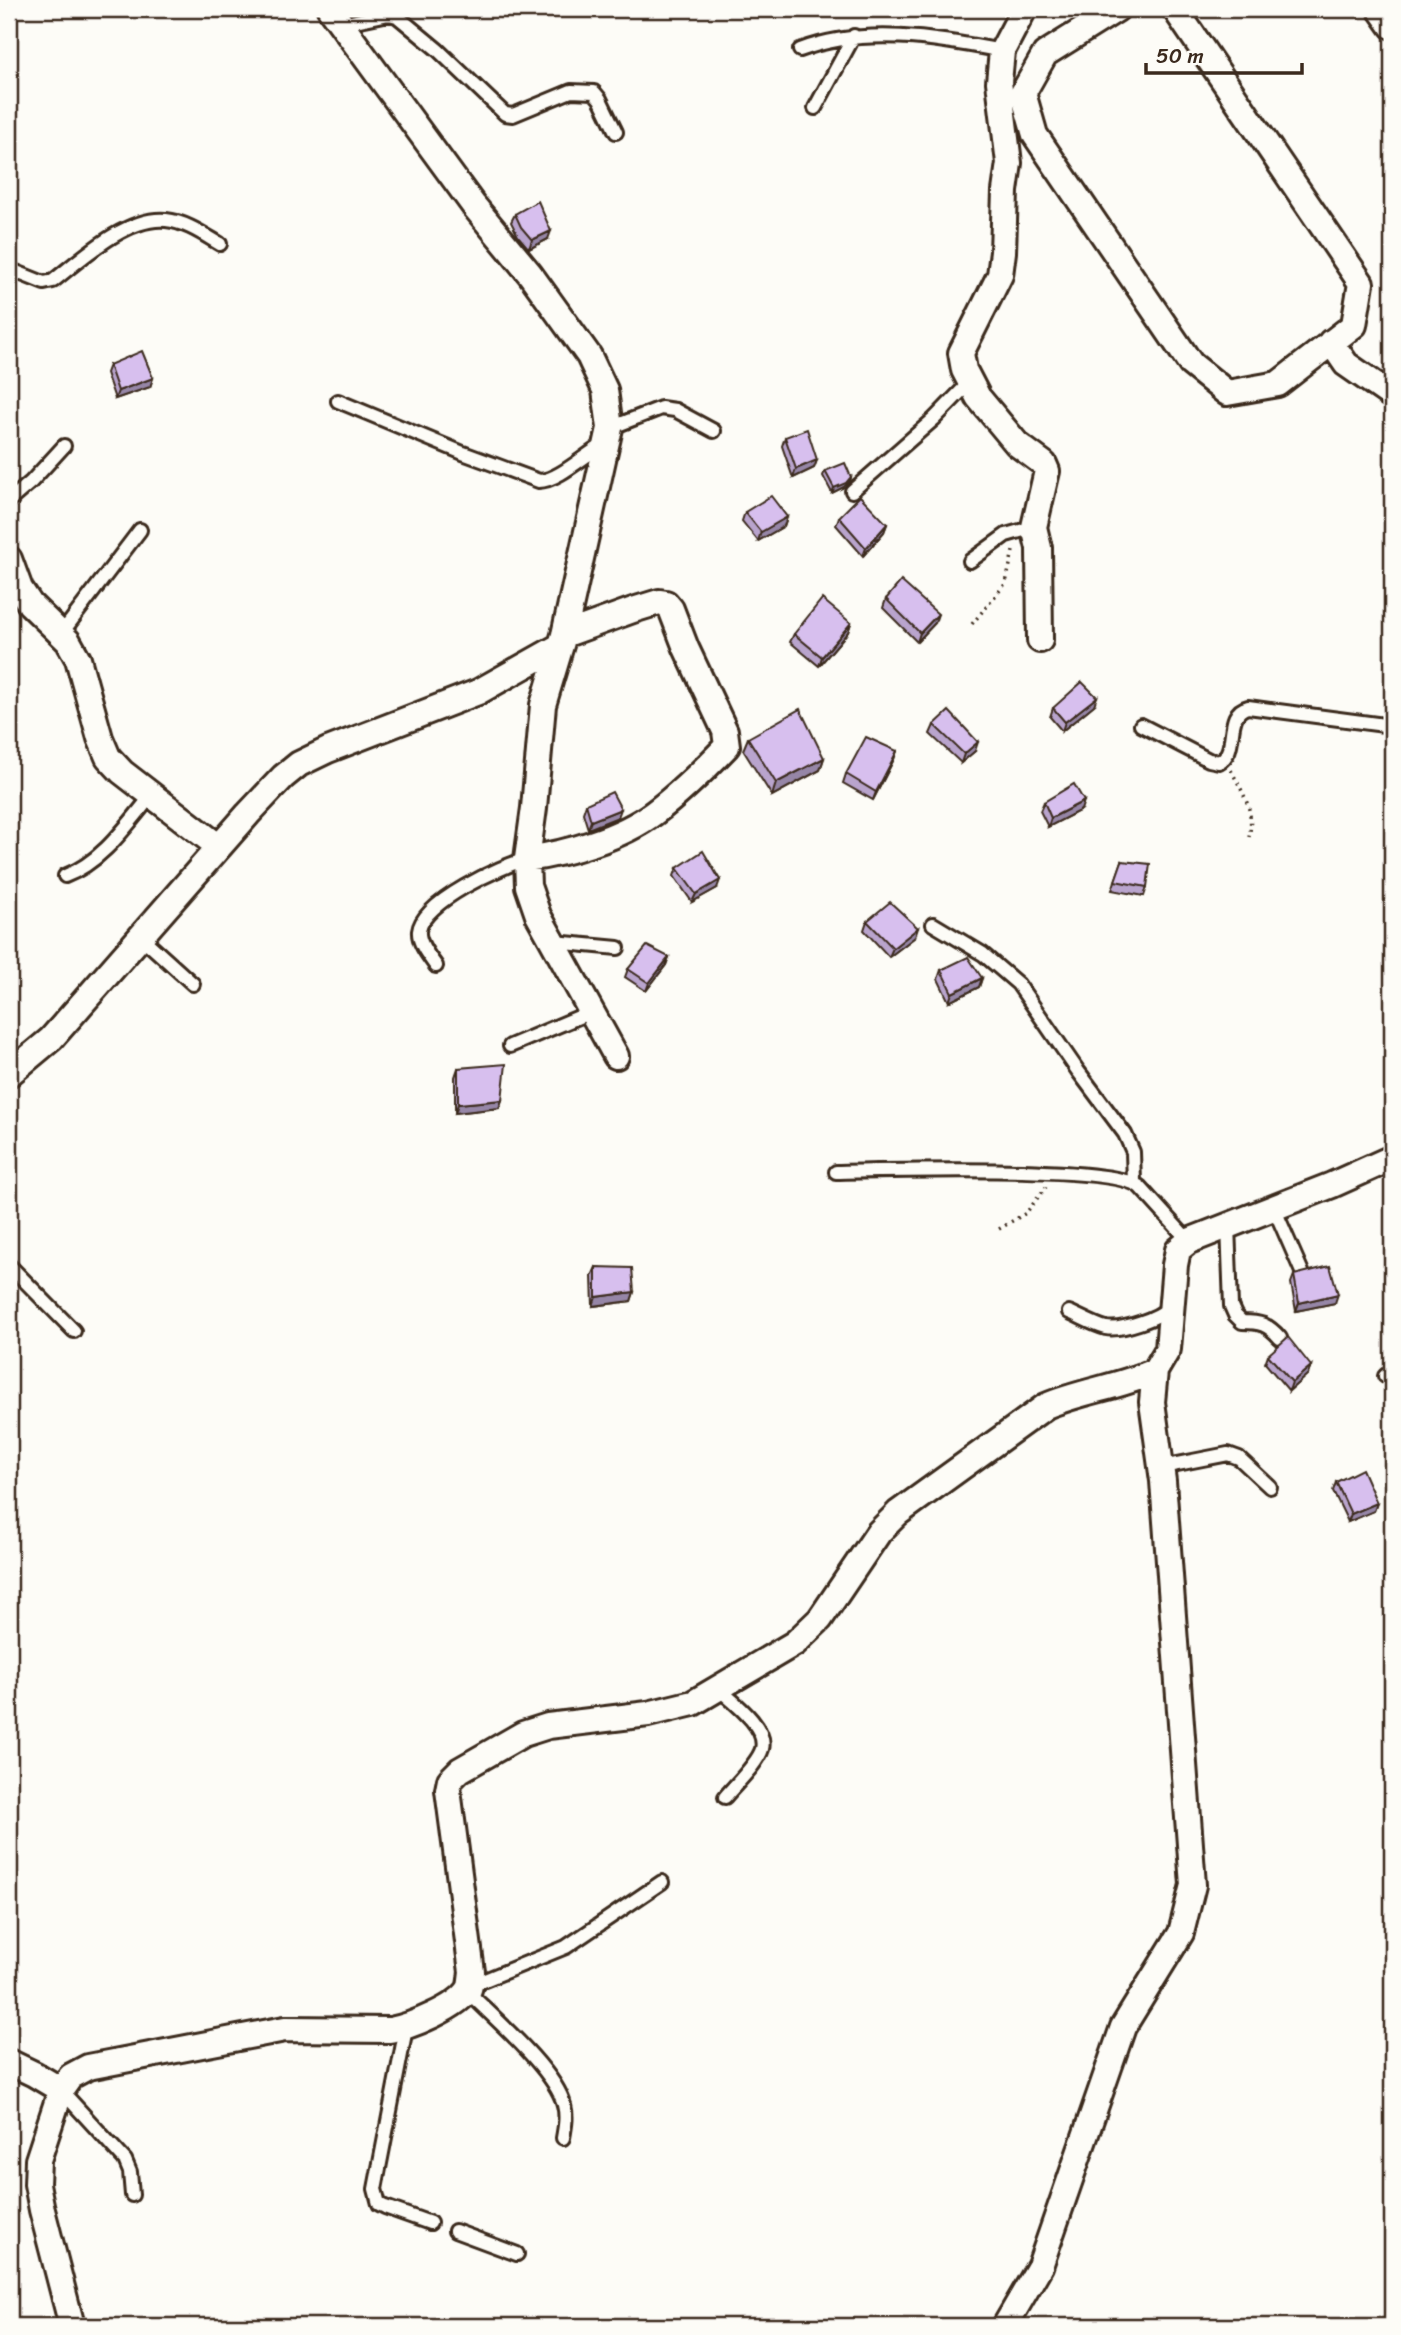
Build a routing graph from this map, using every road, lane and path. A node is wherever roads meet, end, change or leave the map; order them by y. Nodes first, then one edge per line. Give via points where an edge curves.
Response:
1 (1024, 9) edge
2 (1117, 9) edge
3 (1175, 9) edge
4 (1380, 9) edge
5 (390, 11) edge
6 (335, 16) edge
7 (1392, 26) edge
8 (853, 37) junction
9 (800, 50) dead end
10 (1002, 51) junction
11 (816, 108) dead end
12 (616, 132) dead end
13 (220, 244) dead end
14 (9, 269) edge
15 (1331, 342) junction
16 (970, 382) junction
17 (1392, 396) edge
18 (338, 401) dead end
19 (714, 431) dead end
20 (608, 435) junction
21 (64, 446) dead end
22 (852, 491) dead end
23 (9, 501) edge
24 (1026, 529) junction
25 (140, 530) dead end
26 (9, 559) edge
27 (970, 561) dead end
28 (972, 624) dead end
29 (61, 634) junction
30 (1040, 640) dead end
31 (562, 641) junction
32 (1141, 724) dead end
33 (1392, 726) edge
34 (1226, 758) junction
35 (152, 795) junction
36 (1249, 837) dead end
37 (219, 848) junction
38 (527, 859) junction
39 (65, 876) dead end
40 (933, 924) dead end
41 (141, 937) junction
42 (554, 942) junction
43 (618, 948) dead end
44 (436, 965) dead end
45 (193, 984) dead end
46 (593, 1011) junction
47 (510, 1046) dead end
48 (616, 1056) dead end
49 (9, 1074) edge
50 (1389, 1164) edge
51 (836, 1172) dead end
52 (1059, 1172) junction
53 (1134, 1182) junction
54 (1274, 1208) junction
55 (1228, 1225) junction
56 (999, 1229) dead end
57 (1189, 1241) junction
58 (9, 1265) edge
59 (1302, 1272) edge
60 (1172, 1304) junction
61 (1069, 1312) dead end
62 (74, 1331) dead end
63 (1280, 1338) dead end
64 (1155, 1371) junction
65 (1162, 1467) junction
66 (1270, 1487) dead end
67 (719, 1689) junction
68 (725, 1797) dead end
69 (662, 1882) dead end
70 (468, 1989) junction
71 (406, 2028) junction
72 (9, 2062) edge
73 (61, 2090) junction
74 (564, 2137) dead end
75 (132, 2195) dead end
76 (430, 2223) dead end
77 (455, 2231) dead end
78 (516, 2254) dead end
79 (72, 2326) edge
80 (1005, 2326) edge

1 - 10 street
2 - 15 street via 1045,54 1023,93 1035,135 1191,364 1227,393 1278,384
3 - 15 street via 1361,283 1354,325
4 - 7 street
5 - 6 lane
5 - 12 lane via 505,114 585,90 600,99
6 - 20 street via 589,356 605,390
8 - 9 lane via 822,41
8 - 10 lane via 918,39
8 - 11 lane
10 - 16 street via 999,82 1009,163 1003,252 1000,275 961,353
13 - 14 lane via 186,225 163,219 106,240 53,281 44,283
15 - 17 street via 1346,364
16 - 22 lane
16 - 24 street via 1017,444 1047,471
18 - 20 lane via 540,481 557,477
19 - 20 lane via 675,410 661,408
20 - 31 street
21 - 23 lane
24 - 27 lane via 1006,535
24 - 28 path via 1006,583
24 - 30 street via 1039,548
25 - 29 lane
26 - 29 street via 30,604
29 - 35 street via 78,659 108,757
31 - 37 street via 478,692 299,764
31 - 38 street via 543,705
31 - 38 street via 634,610 666,603 726,731 727,746 653,814 608,837
32 - 34 lane via 1209,760
33 - 34 lane via 1248,707 1236,716
34 - 36 path via 1250,810
35 - 37 street
35 - 39 lane via 89,864
37 - 41 street
38 - 42 street via 528,886
38 - 44 lane via 507,864 432,908 419,932
40 - 53 lane via 982,954 1018,984 1125,1134 1133,1152
41 - 45 lane
41 - 49 street via 51,1038
42 - 43 lane
42 - 46 street
46 - 47 lane
46 - 48 street
50 - 54 street
51 - 52 lane
52 - 53 lane
52 - 56 path via 1026,1213
53 - 57 lane
54 - 55 street
54 - 59 lane
55 - 57 street
55 - 63 lane via 1235,1315 1242,1322 1269,1325
57 - 60 street via 1178,1250
58 - 62 lane
60 - 61 lane via 1164,1313 1123,1328 1107,1328
60 - 64 street via 1168,1349
64 - 65 street via 1152,1402
64 - 67 street via 1046,1406 898,1513 879,1532 820,1619 795,1643
65 - 66 lane via 1228,1454 1239,1458
65 - 80 street via 1193,1885 1181,1933 1123,2027 1040,2266
67 - 68 lane via 753,1721 762,1742 754,1762
67 - 70 street via 676,1708 548,1726 523,1734 450,1780 472,1972
69 - 70 lane via 566,1947
70 - 71 street
70 - 74 lane via 526,2048 559,2093 566,2115
71 - 73 street via 285,2029 88,2067 71,2076
71 - 76 lane via 375,2196 385,2207
72 - 73 street
73 - 75 lane via 125,2160
73 - 79 street via 38,2160 37,2184
77 - 78 lane

